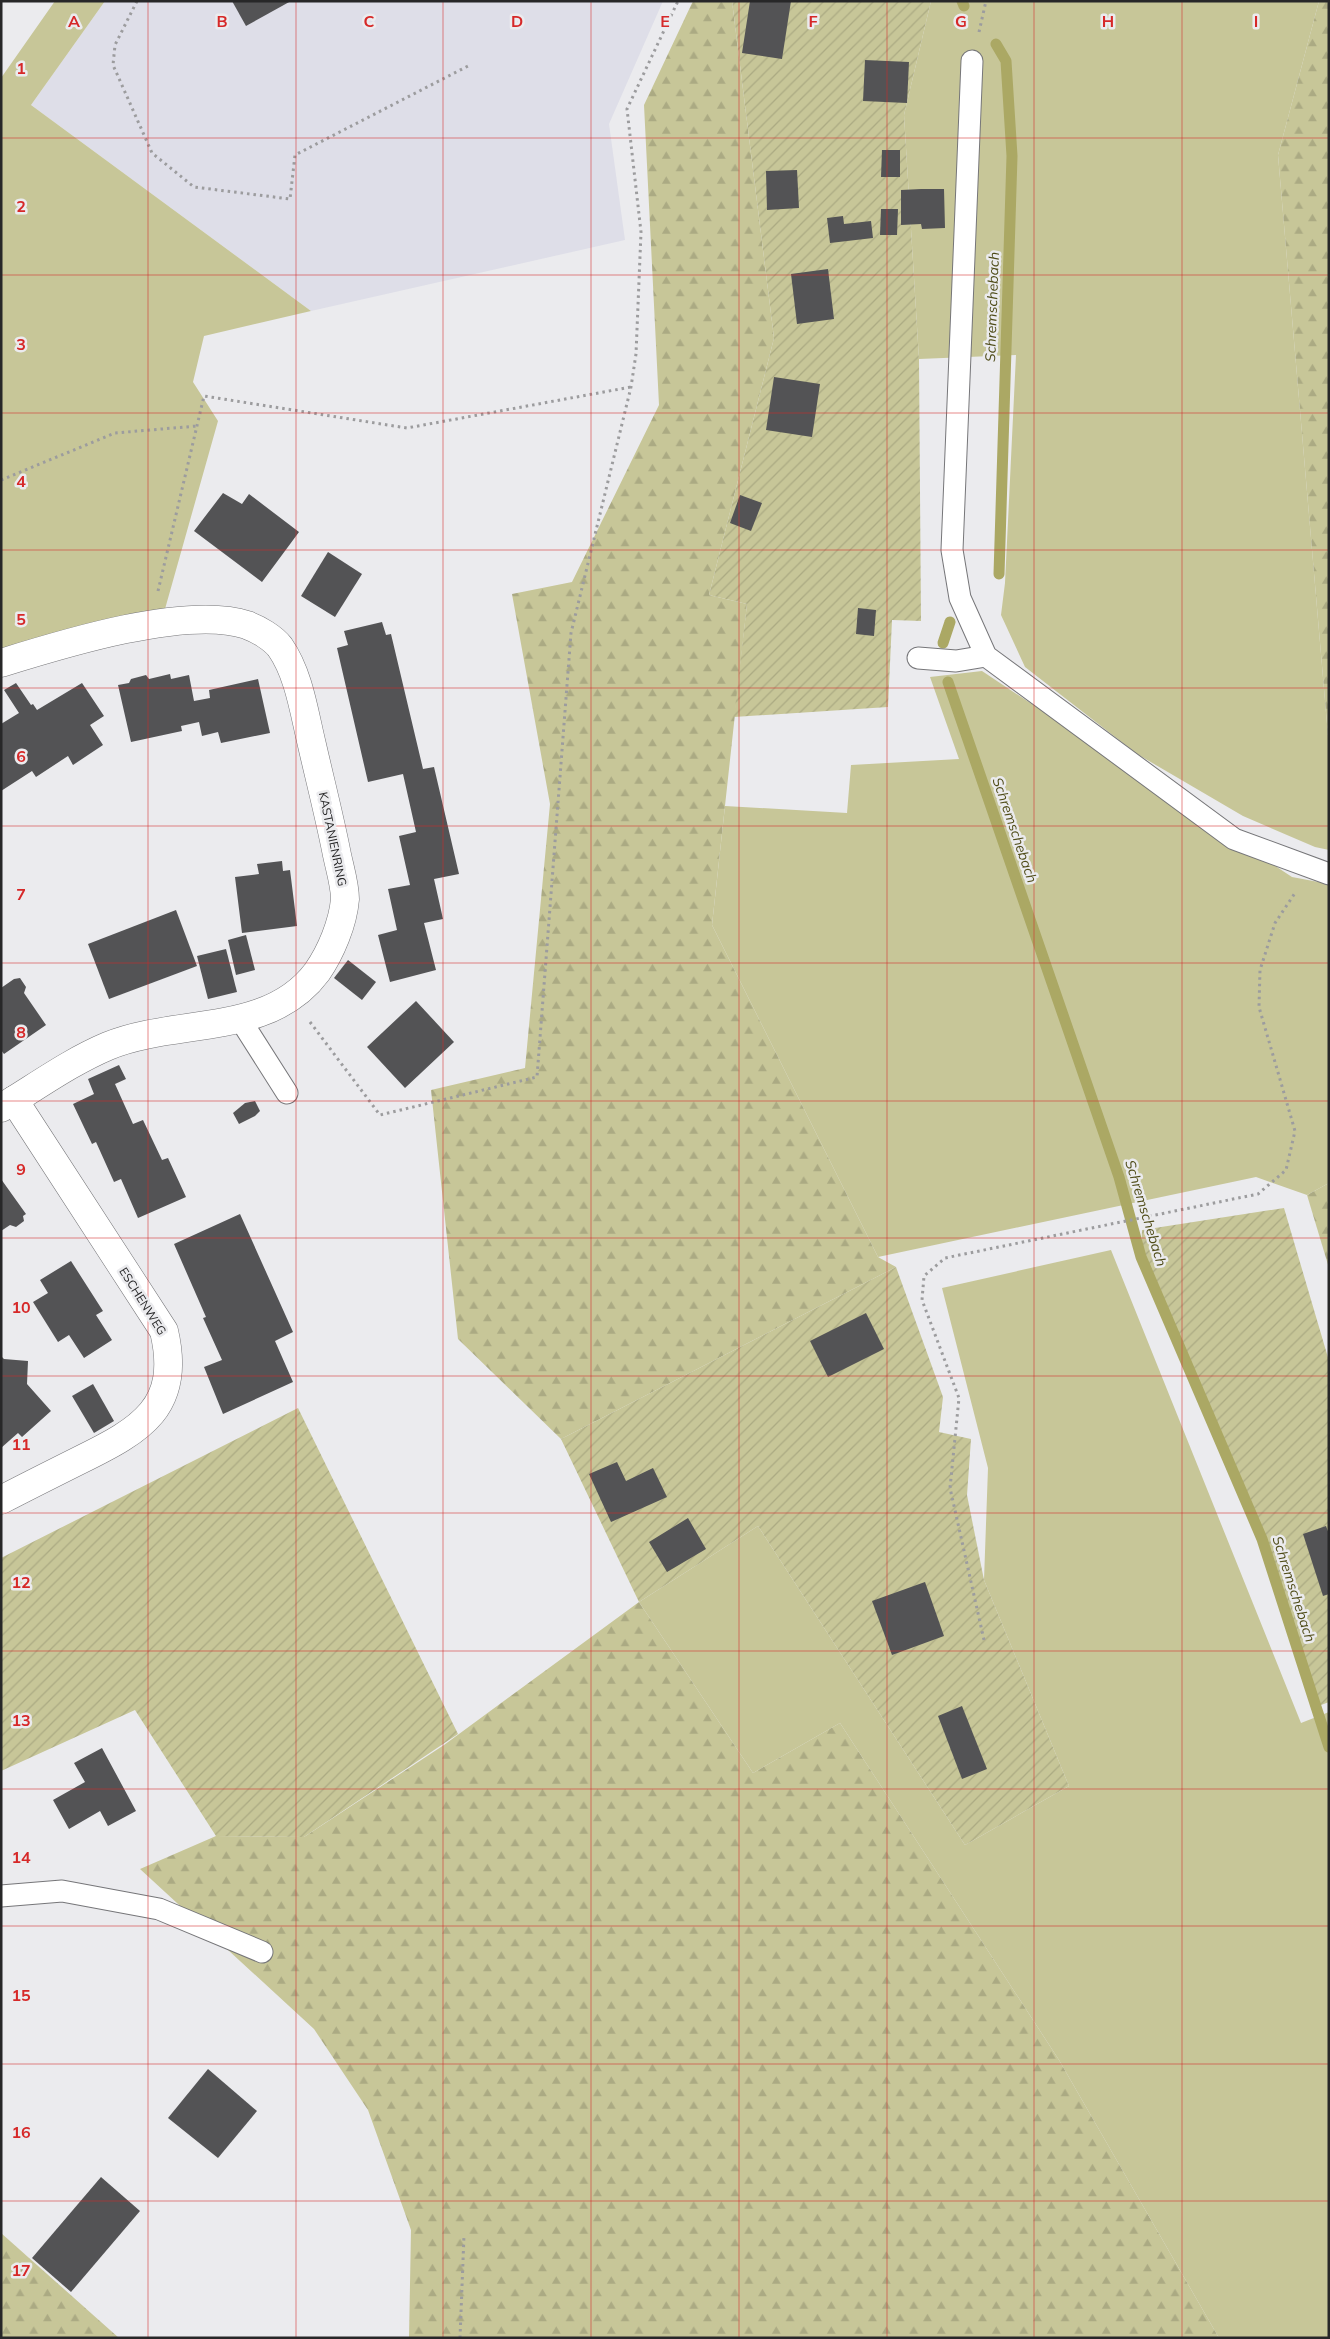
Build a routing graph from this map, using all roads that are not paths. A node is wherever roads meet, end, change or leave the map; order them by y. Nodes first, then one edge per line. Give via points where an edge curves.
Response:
1 (972, 61) dead end
2 (986, 656) junction
3 (918, 658) dead end
4 (1, 663) edge
5 (1329, 874) edge
6 (240, 1019) junction
7 (287, 1093) dead end
8 (8, 1104) edge
9 (1, 1500) edge
10 (1, 1896) edge
11 (262, 1952) dead end

1 - 2 lane via 952,550 960,598
2 - 3 lane via 956,661
2 - 5 lane via 1234,840
4 - 6 street, KASTANIENRING via 62,644 150,626 205,619 230,621 256,629 278,644 299,690 345,897 342,918 332,945 316,973 291,997
6 - 7 lane
6 - 8 street, KASTANIENRING via 157,1032 108,1046
8 - 9 street, ESCHENWEG via 164,1331 170,1355 162,1396 139,1427 119,1441
10 - 11 lane via 62,1891 159,1909

